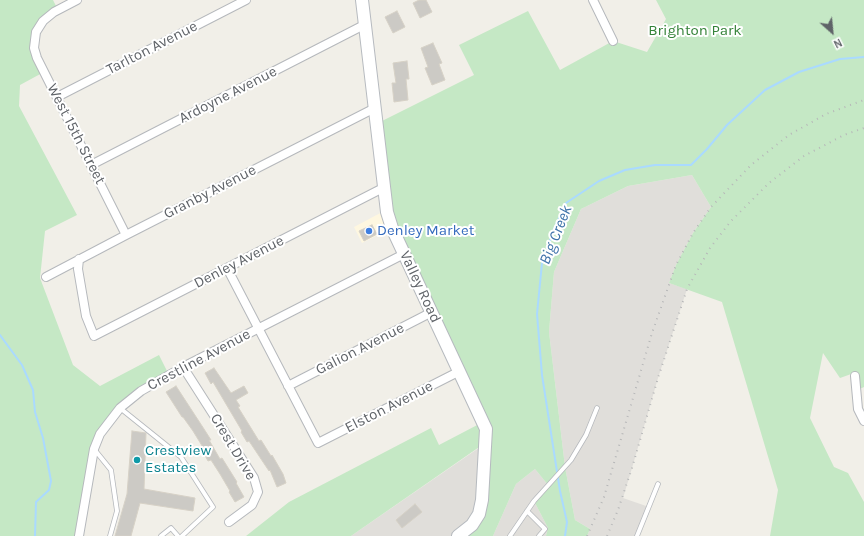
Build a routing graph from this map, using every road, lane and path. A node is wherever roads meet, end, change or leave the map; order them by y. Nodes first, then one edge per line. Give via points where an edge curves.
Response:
1 (77, 0) edge
2 (246, 0) edge
3 (362, 0) edge
4 (593, 0) edge
5 (364, 25) junction
6 (613, 41) dead end
7 (57, 97) junction
8 (375, 108) junction
9 (91, 164) junction
10 (383, 188) junction
11 (126, 235) junction
12 (404, 254) junction
13 (79, 259) junction
14 (227, 268) junction
15 (46, 277) dead end
16 (432, 312) junction
17 (258, 328) junction
18 (183, 367) junction
19 (460, 371) junction
20 (855, 376) dead end
21 (288, 386) junction
22 (864, 387) edge
23 (856, 391) junction
24 (120, 408) junction
25 (597, 408) dead end
26 (864, 421) edge
27 (94, 448) junction
28 (658, 484) dead end
29 (527, 511) junction
30 (229, 522) dead end
31 (79, 536) edge
32 (110, 536) edge
33 (161, 536) edge
34 (178, 536) edge
35 (182, 536) edge
36 (458, 536) edge
37 (510, 536) edge
38 (539, 536) edge
39 (637, 536) edge

1 - 7 street, West 15th Street via 54,12 43,21 36,32 36,58
2 - 7 street, Tarlton Avenue
3 - 5 street, Valley Road
4 - 6 street
5 - 8 street, Valley Road
5 - 9 street, Ardoyne Avenue
7 - 9 street, West 15th Street
8 - 10 street, Valley Road
8 - 11 street, Granby Avenue
9 - 11 street, West 15th Street
10 - 12 street, Valley Road via 391,226
10 - 14 street, Denley Avenue
11 - 13 street, Granby Avenue
12 - 16 street, Valley Road
12 - 17 street, Crestline Avenue
13 - 14 street, Denley Avenue via 78,269 86,316 94,336
13 - 15 street, Granby Avenue
14 - 17 street
16 - 19 street, Valley Road
16 - 21 street, Galion Avenue
17 - 18 street, Crestline Avenue
17 - 21 street
18 - 24 street, Crestline Avenue via 142,391
18 - 30 street, Crest Drive via 254,478 258,492 252,504
19 - 21 street, Elston Avenue via 318,443
19 - 36 street, Valley Road via 486,428 486,442 479,514 472,525
20 - 23 street
22 - 23 street
23 - 26 street via 858,410
24 - 27 street, Crestline Avenue via 100,434
24 - 35 lane via 181,457 214,507
25 - 29 lane via 572,460
27 - 31 street, Crestline Avenue
27 - 32 lane via 111,470 117,511
28 - 39 lane
29 - 37 lane
29 - 38 lane via 545,529
33 - 34 lane via 171,528

